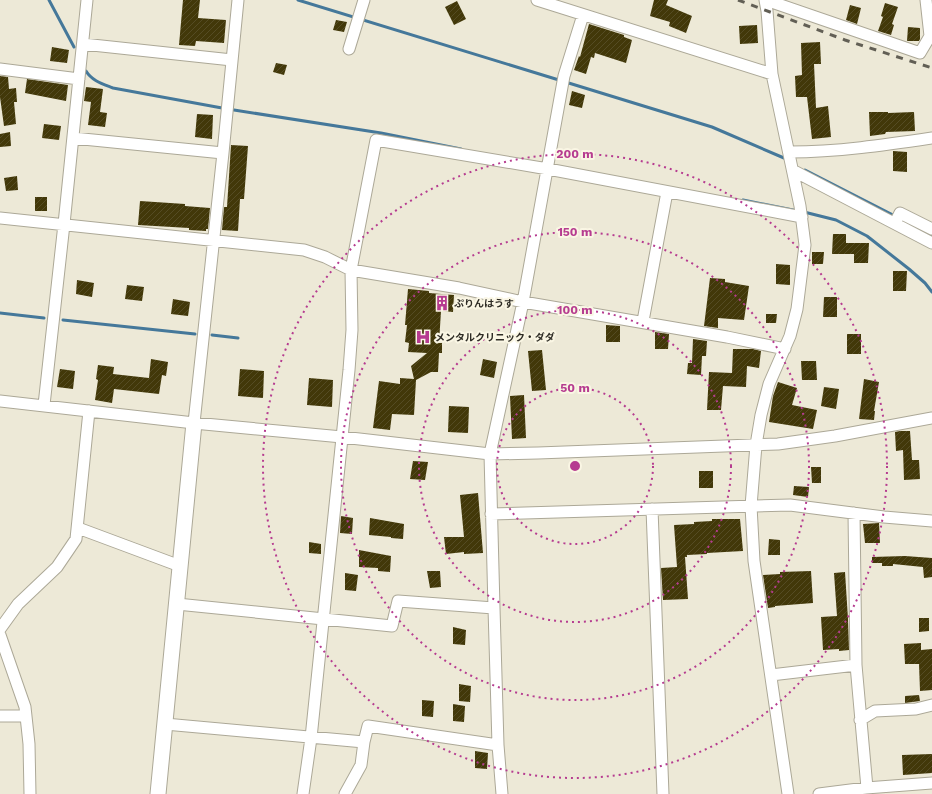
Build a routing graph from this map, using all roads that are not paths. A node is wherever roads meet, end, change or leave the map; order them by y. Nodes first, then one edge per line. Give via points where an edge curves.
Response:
1 (87, 0) edge
2 (238, 0) edge
3 (364, 0) edge
4 (765, 0) edge
5 (926, 0) edge
6 (544, 1) edge
7 (583, 15) junction
8 (931, 36) edge
9 (83, 44) junction
10 (348, 49) dead end
11 (232, 60) junction
12 (0, 70) edge
13 (772, 74) junction
14 (79, 79) junction
15 (73, 138) junction
16 (932, 138) edge
17 (790, 152) junction
18 (223, 153) junction
19 (548, 170) junction
20 (794, 171) junction
21 (667, 192) junction
22 (801, 212) junction
23 (0, 218) edge
24 (897, 220) junction
25 (64, 224) junction
26 (932, 229) edge
27 (213, 240) junction
28 (932, 243) edge
29 (351, 270) junction
30 (523, 302) junction
31 (643, 322) junction
32 (785, 349) junction
33 (0, 401) edge
34 (44, 405) junction
35 (89, 411) junction
36 (932, 418) edge
37 (194, 423) junction
38 (342, 437) junction
39 (756, 445) junction
40 (490, 454) junction
41 (751, 506) junction
42 (652, 509) junction
43 (854, 513) junction
44 (491, 514) junction
45 (932, 521) edge
46 (78, 528) junction
47 (180, 566) junction
48 (177, 604) junction
49 (494, 608) junction
50 (324, 618) junction
51 (0, 629) edge
52 (0, 635) edge
53 (856, 666) junction
54 (771, 675) junction
55 (932, 705) edge
56 (0, 716) edge
57 (26, 716) junction
58 (860, 720) junction
59 (165, 724) junction
60 (311, 738) junction
61 (364, 742) junction
62 (498, 745) junction
63 (932, 783) edge
64 (868, 788) junction
65 (30, 794) edge
66 (158, 794) edge
67 (303, 794) edge
68 (345, 794) edge
69 (502, 794) edge
70 (663, 794) edge
71 (788, 794) edge
72 (819, 794) edge

1 - 9 street
2 - 11 street
3 - 10 street
4 - 8 street via 920,53
4 - 13 street
5 - 8 street
6 - 7 street
7 - 13 street
7 - 19 street via 563,80
9 - 11 street
9 - 14 street
11 - 18 street
12 - 14 street
13 - 17 street
14 - 15 street
15 - 18 street
15 - 25 street
16 - 17 street via 892,144
17 - 20 street
18 - 27 street
19 - 21 street
19 - 29 street via 376,140
19 - 30 street
20 - 22 street
20 - 24 street
21 - 22 street
21 - 31 street
22 - 32 street via 805,245 802,272 797,309
23 - 25 street
24 - 26 street
24 - 28 street
25 - 27 street
25 - 34 street
27 - 29 street via 304,250
27 - 37 street
29 - 30 street via 459,288
29 - 38 street via 352,330
30 - 31 street
30 - 40 street
31 - 32 street
32 - 39 street via 769,384 760,415
33 - 34 street
34 - 35 street
35 - 37 street
35 - 46 street
36 - 39 street via 805,441
37 - 38 street
37 - 47 street
38 - 40 street
38 - 50 street
39 - 40 street
39 - 41 street
40 - 44 street
41 - 42 street
41 - 43 street via 790,506
41 - 54 street via 754,561
42 - 44 street
42 - 70 street
43 - 45 street
43 - 53 street
44 - 49 street
46 - 47 street
46 - 51 street via 76,539 57,567 18,604
47 - 48 street
48 - 50 street
48 - 59 street
49 - 50 street via 398,601 392,626
49 - 62 street
50 - 60 street
52 - 57 street
53 - 54 street
53 - 58 street
54 - 71 street
55 - 58 street via 916,709 874,711
56 - 57 street
57 - 65 street
58 - 64 street
59 - 60 street
59 - 66 street
60 - 61 street
60 - 67 street
61 - 62 street via 368,726
61 - 68 street via 361,764
62 - 69 street
63 - 64 street
64 - 72 street

